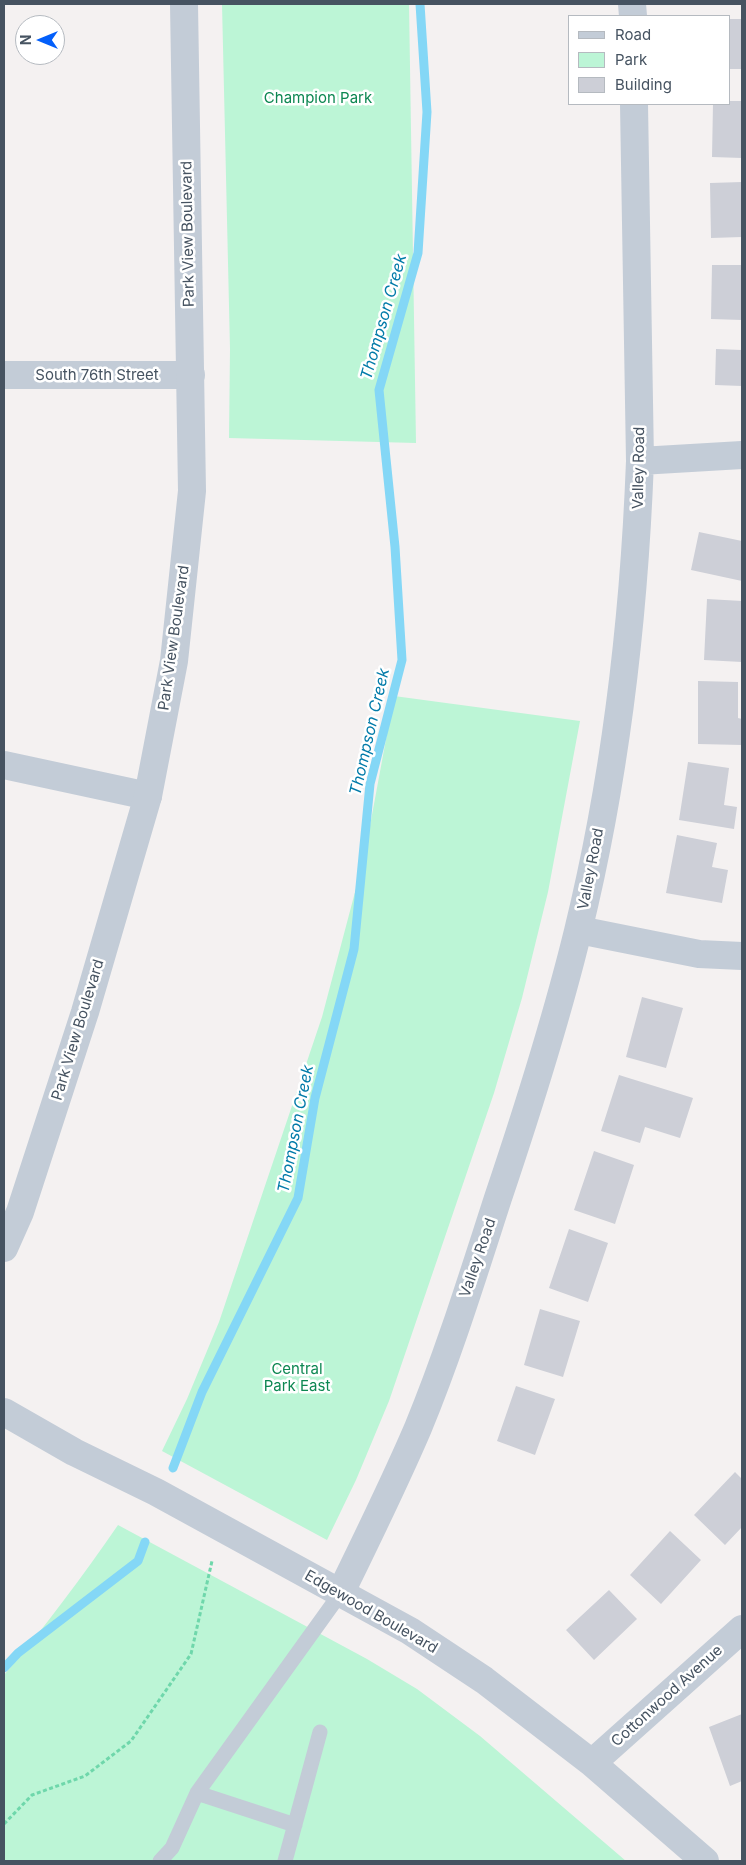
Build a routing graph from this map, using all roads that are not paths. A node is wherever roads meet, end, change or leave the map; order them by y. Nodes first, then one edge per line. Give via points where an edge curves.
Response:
1 (184, 4) edge
2 (634, 105) edge
3 (4, 375) edge
4 (190, 375) junction
5 (742, 455) edge
6 (640, 461) junction
7 (4, 765) edge
8 (148, 796) junction
9 (579, 930) junction
10 (742, 956) edge
11 (4, 1248) edge
12 (4, 1412) edge
13 (340, 1594) junction
14 (742, 1629) edge
15 (320, 1732) dead end
16 (592, 1763) junction
17 (197, 1793) junction
18 (295, 1825) junction
19 (160, 1861) edge
20 (285, 1861) edge
21 (705, 1861) edge

1 - 4 street, Park View Boulevard
2 - 6 street, Valley Road
3 - 4 street, South 76th Street
4 - 8 street, Park View Boulevard via 192,491 174,661
5 - 6 street
6 - 9 street, Valley Road via 634,579 618,730
7 - 8 street
8 - 11 street, Park View Boulevard via 82,1022 20,1212
9 - 10 street via 699,954
9 - 13 street, Valley Road via 541,1067 435,1380 394,1483
12 - 13 street, Edgewood Boulevard
13 - 16 street, Edgewood Boulevard via 410,1631 484,1680
13 - 17 lane
14 - 16 street, Cottonwood Avenue
15 - 18 lane
16 - 21 street, Edgewood Boulevard
17 - 18 lane
17 - 19 lane via 172,1848
18 - 20 lane

